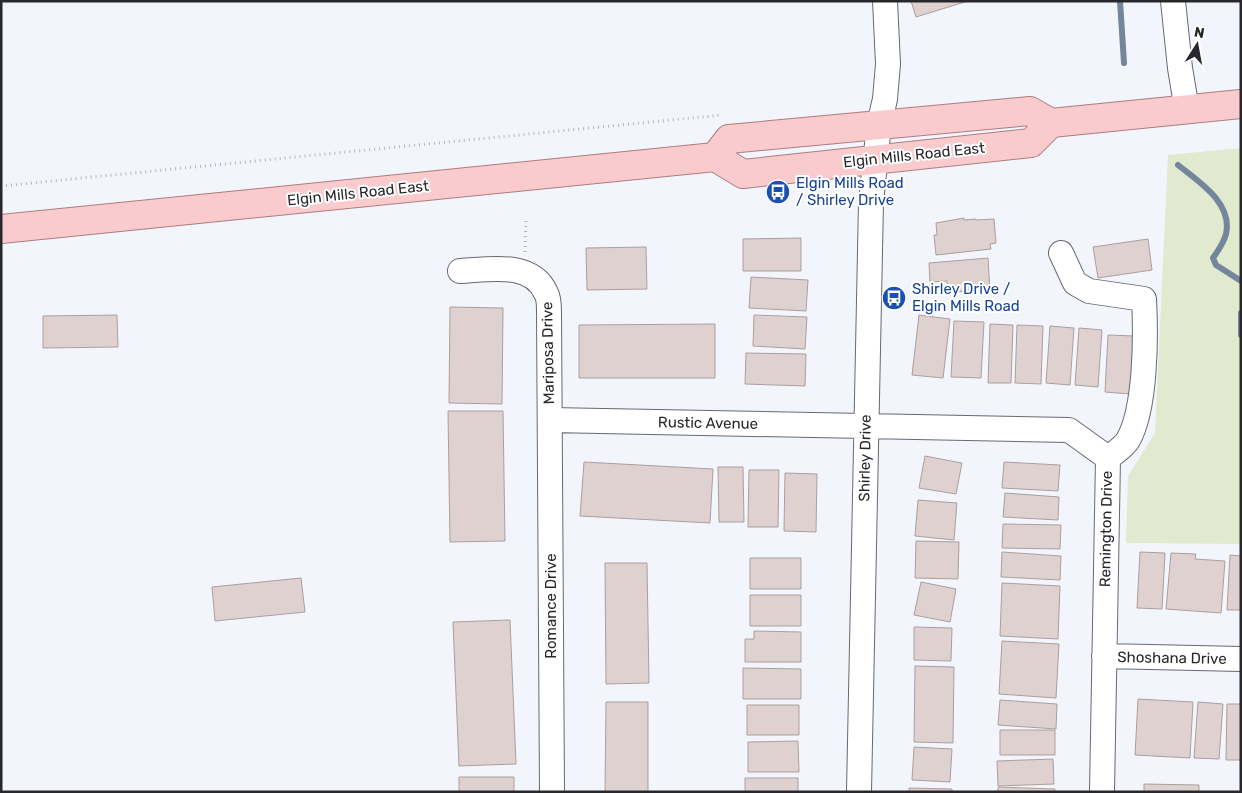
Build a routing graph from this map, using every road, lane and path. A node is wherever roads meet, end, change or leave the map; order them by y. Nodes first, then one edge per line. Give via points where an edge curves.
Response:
1 (885, 1) edge
2 (1173, 1) edge
3 (1241, 104) edge
4 (1187, 110) junction
5 (723, 115) dead end
6 (1051, 123) junction
7 (879, 125) junction
8 (714, 157) junction
9 (875, 160) junction
10 (1, 186) edge
11 (526, 220) dead end
12 (1, 229) edge
13 (1061, 253) dead end
14 (525, 255) dead end
15 (460, 271) dead end
16 (550, 420) junction
17 (866, 425) junction
18 (1108, 458) junction
19 (1104, 656) junction
20 (1241, 659) edge
21 (552, 792) edge
22 (859, 792) edge
23 (1102, 792) edge

1 - 7 street, Shirley Drive via 888,64
2 - 4 street
3 - 4 main road
4 - 6 main road
5 - 10 path
6 - 7 main road via 1030,111
6 - 9 main road, Elgin Mills Road East via 1031,143
7 - 8 main road via 729,139
7 - 9 street, Shirley Drive
8 - 9 main road, Elgin Mills Road East via 743,174
8 - 12 main road, Elgin Mills Road East
9 - 17 street, Shirley Drive via 870,202
11 - 14 path
13 - 18 street via 1075,282 1089,291 1144,299 1146,335 1138,414 1127,442
15 - 16 street, Mariposa Drive via 514,269 538,280 547,294
16 - 17 street, Rustic Avenue
16 - 21 street, Romance Drive
17 - 18 street, Remington Drive via 1069,430
17 - 22 street, Shirley Drive
18 - 19 street, Remington Drive
19 - 20 street, Shoshana Drive
19 - 23 street, Remington Drive

